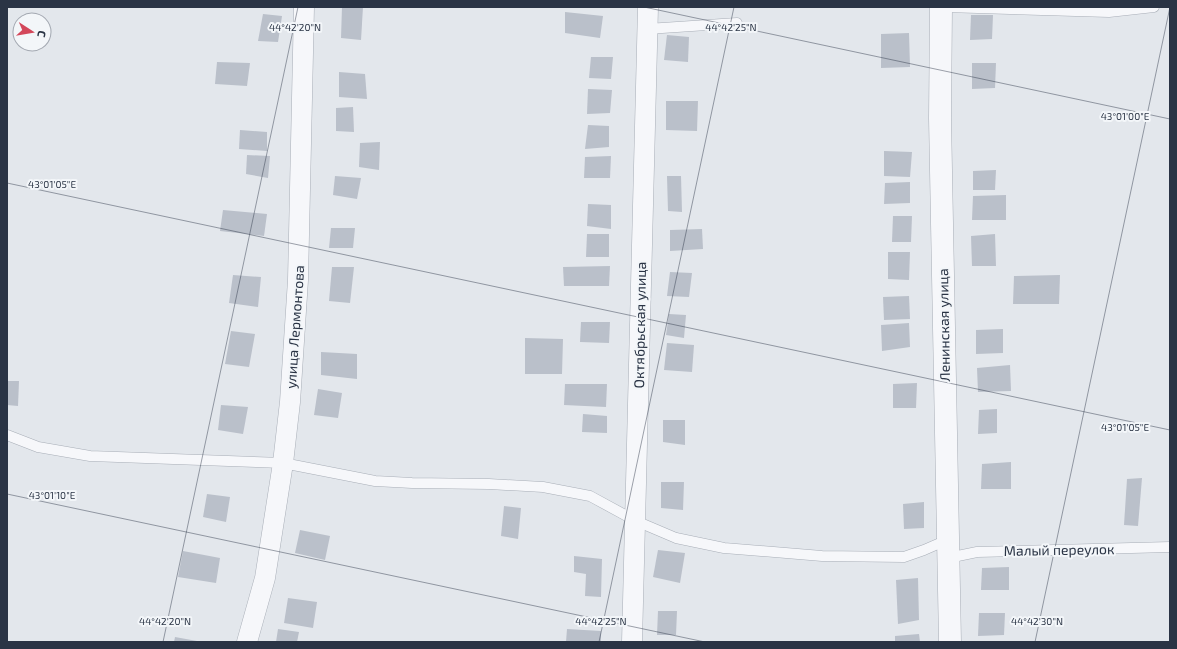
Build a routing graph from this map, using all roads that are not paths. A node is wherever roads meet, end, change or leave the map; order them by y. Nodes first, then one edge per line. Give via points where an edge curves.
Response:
1 (304, 7) edge
2 (648, 7) edge
3 (941, 7) edge
4 (945, 7) edge
5 (1154, 7) edge
6 (737, 23) dead end
7 (647, 29) junction
8 (7, 435) edge
9 (283, 463) junction
10 (636, 521) junction
11 (1170, 547) edge
12 (948, 549) junction
13 (247, 642) edge
14 (632, 642) edge
15 (950, 642) edge

1 - 9 street, улица Лермонтова via 298,280
2 - 7 street, Октябрьская улица
3 - 12 street, Ленинская улица via 940,118
4 - 5 lane via 1109,12
6 - 7 lane
7 - 10 street, Октябрьская улица
8 - 9 lane, Малый переулок via 38,447 90,456
9 - 10 lane, Малый переулок via 375,481 543,488 590,496
9 - 13 street, улица Лермонтова via 265,578
10 - 12 lane, Малый переулок via 676,538 724,548 822,556 904,557 924,550
10 - 14 street, Октябрьская улица
11 - 12 lane, Малый переулок via 977,552
12 - 15 street, Ленинская улица

